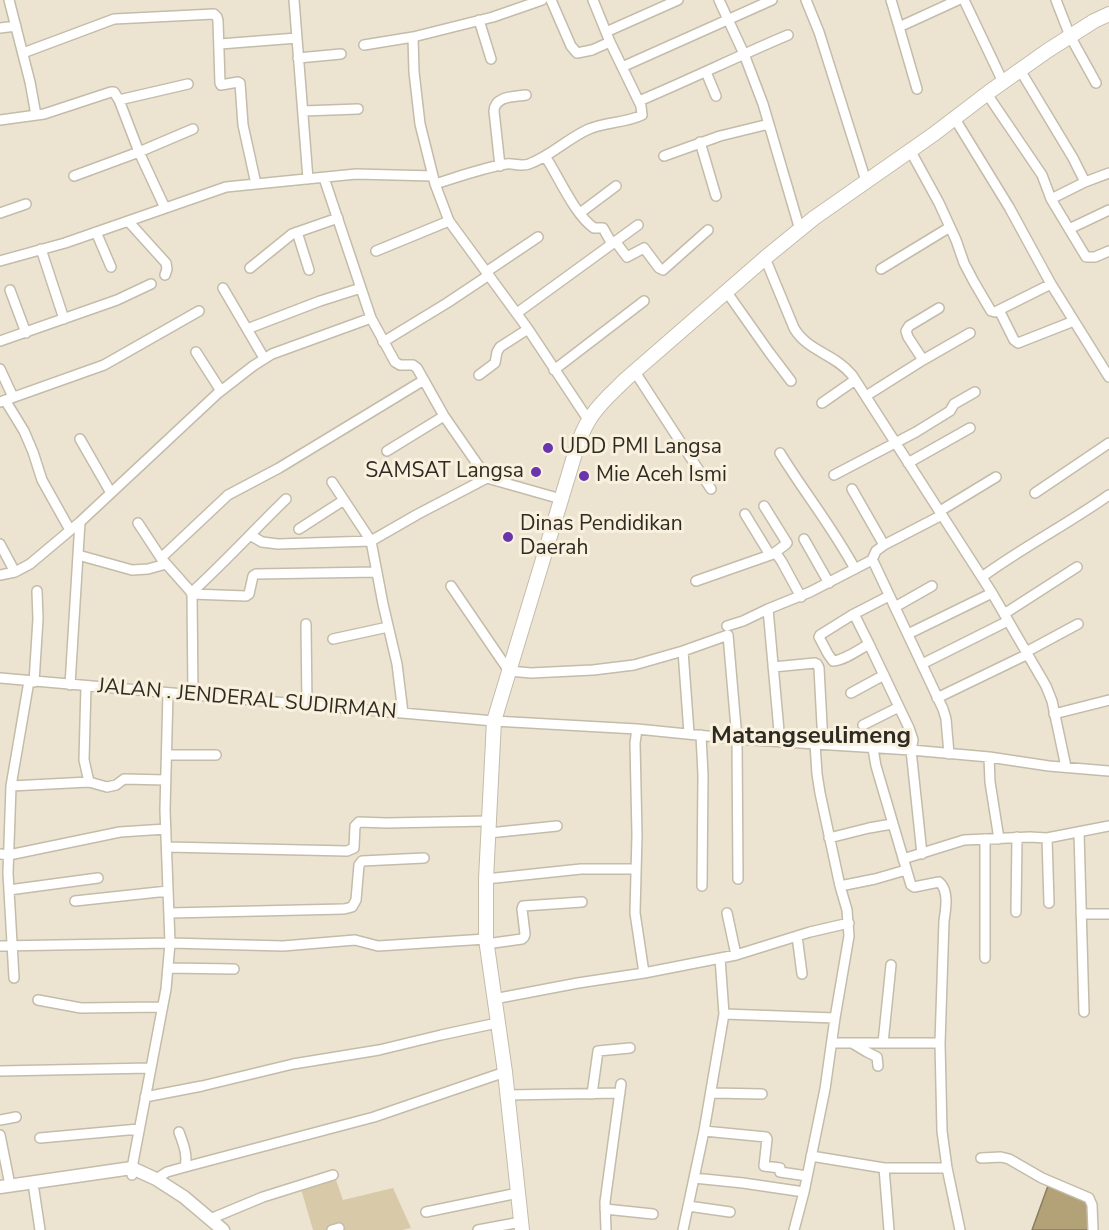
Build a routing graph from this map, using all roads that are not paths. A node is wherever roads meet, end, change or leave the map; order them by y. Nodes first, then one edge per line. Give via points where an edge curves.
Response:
1 (9, 0) edge
2 (294, 0) edge
3 (542, 0) edge
4 (551, 0) edge
5 (593, 0) edge
6 (678, 0) edge
7 (719, 0) edge
8 (772, 0) edge
9 (806, 0) edge
10 (891, 0) edge
11 (958, 0) edge
12 (964, 0) edge
13 (1056, 0) edge
14 (1108, 18) edge
15 (728, 19) junction
16 (479, 20) junction
17 (16, 26) junction
18 (900, 27) junction
19 (0, 28) edge
20 (606, 32) junction
21 (788, 35) dead end
22 (1070, 36) junction
23 (413, 37) junction
24 (297, 38) junction
25 (610, 42) junction
26 (220, 44) junction
27 (364, 45) dead end
28 (23, 53) junction
29 (340, 54) dead end
30 (744, 54) junction
31 (298, 58) junction
32 (491, 58) dead end
33 (622, 67) junction
34 (1020, 70) junction
35 (706, 72) junction
36 (1003, 82) junction
37 (1095, 83) dead end
38 (188, 84) dead end
39 (917, 89) dead end
40 (987, 94) junction
41 (525, 95) dead end
42 (716, 96) dead end
43 (119, 100) junction
44 (639, 101) junction
45 (357, 109) dead end
46 (303, 111) junction
47 (36, 115) junction
48 (955, 118) junction
49 (0, 120) edge
50 (769, 124) junction
51 (194, 129) dead end
52 (700, 142) junction
53 (910, 150) junction
54 (139, 152) junction
55 (545, 156) junction
56 (664, 156) dead end
57 (500, 166) junction
58 (1109, 173) edge
59 (74, 176) dead end
60 (324, 178) junction
61 (308, 179) junction
62 (434, 180) junction
63 (866, 181) junction
64 (1085, 182) junction
65 (256, 184) junction
66 (616, 186) dead end
67 (717, 196) dead end
68 (1051, 200) junction
69 (26, 204) dead end
70 (165, 208) junction
71 (1109, 210) edge
72 (0, 213) edge
73 (580, 213) junction
74 (338, 218) junction
75 (128, 221) junction
76 (449, 221) junction
77 (638, 225) dead end
78 (950, 227) junction
79 (1069, 229) junction
80 (708, 230) dead end
81 (800, 230) junction
82 (96, 232) junction
83 (297, 232) junction
84 (538, 237) dead end
85 (614, 242) junction
86 (41, 249) junction
87 (376, 251) dead end
88 (1109, 251) edge
89 (765, 258) junction
90 (0, 261) edge
91 (111, 267) dead end
92 (250, 268) dead end
93 (881, 269) dead end
94 (309, 270) dead end
95 (487, 274) junction
96 (165, 275) dead end
97 (151, 284) dead end
98 (1051, 284) junction
99 (224, 288) dead end
100 (361, 288) junction
101 (10, 290) dead end
102 (726, 291) junction
103 (644, 301) dead end
104 (939, 308) dead end
105 (999, 310) junction
106 (199, 311) dead end
107 (517, 313) junction
108 (371, 318) junction
109 (64, 319) junction
110 (1074, 321) junction
111 (247, 329) junction
112 (528, 329) junction
113 (26, 333) junction
114 (970, 333) dead end
115 (0, 341) edge
116 (383, 342) junction
117 (196, 352) dead end
118 (264, 358) junction
119 (923, 360) junction
120 (0, 369) edge
121 (554, 370) junction
122 (634, 372) junction
123 (479, 375) dead end
124 (1109, 377) edge
125 (424, 380) junction
126 (855, 380) junction
127 (791, 381) dead end
128 (221, 391) junction
129 (975, 392) dead end
130 (866, 396) junction
131 (6, 400) edge
132 (822, 403) dead end
133 (444, 416) junction
134 (589, 421) junction
135 (970, 428) dead end
136 (80, 439) dead end
137 (896, 442) junction
138 (1109, 442) edge
139 (387, 451) dead end
140 (780, 453) dead end
141 (908, 463) junction
142 (834, 475) dead end
143 (996, 477) dead end
144 (487, 478) junction
145 (332, 482) dead end
146 (711, 489) dead end
147 (852, 489) dead end
148 (111, 493) junction
149 (1035, 493) dead end
150 (1109, 495) edge
151 (286, 499) dead end
152 (561, 499) junction
153 (344, 501) junction
154 (764, 506) dead end
155 (941, 513) junction
156 (745, 514) dead end
157 (80, 522) junction
158 (138, 523) dead end
159 (300, 529) dead end
160 (70, 530) junction
161 (250, 535) junction
162 (804, 539) dead end
163 (371, 541) junction
164 (0, 544) edge
165 (884, 545) junction
166 (772, 554) junction
167 (78, 555) junction
168 (872, 560) junction
169 (163, 561) junction
170 (1077, 567) dead end
171 (855, 569) junction
172 (15, 572) junction
173 (377, 572) junction
174 (0, 575) edge
175 (982, 577) junction
176 (696, 581) dead end
177 (829, 583) junction
178 (451, 586) dead end
179 (932, 586) dead end
180 (38, 591) dead end
181 (992, 593) junction
182 (192, 594) junction
183 (890, 596) junction
184 (801, 597) junction
185 (895, 607) junction
186 (768, 609) junction
187 (854, 614) junction
188 (1006, 617) junction
189 (306, 624) dead end
190 (1078, 624) dead end
191 (727, 626) dead end
192 (388, 627) junction
193 (908, 634) junction
194 (333, 639) dead end
195 (869, 644) junction
196 (683, 651) junction
197 (1027, 653) junction
198 (922, 663) junction
199 (773, 667) junction
200 (509, 671) junction
201 (884, 675) junction
202 (0, 678) edge
203 (32, 681) junction
204 (70, 685) junction
205 (86, 686) junction
206 (168, 693) junction
207 (850, 693) dead end
208 (193, 696) junction
209 (937, 698) junction
210 (1109, 700) edge
211 (307, 705) junction
212 (900, 707) junction
213 (403, 713) junction
214 (1054, 714) junction
215 (494, 720) junction
216 (863, 725) dead end
217 (637, 731) junction
218 (689, 734) junction
219 (702, 740) junction
220 (780, 742) junction
221 (736, 744) junction
222 (817, 749) junction
223 (873, 749) junction
224 (911, 750) junction
225 (949, 754) junction
226 (167, 755) junction
227 (216, 755) dead end
228 (988, 757) junction
229 (1066, 767) junction
230 (1109, 771) edge
231 (166, 780) junction
232 (89, 783) junction
233 (11, 786) junction
234 (0, 796) edge
235 (11, 797) junction
236 (892, 824) junction
237 (557, 826) dead end
238 (1109, 826) edge
239 (489, 827) junction
240 (166, 829) junction
241 (1109, 831) edge
242 (1079, 832) junction
243 (1017, 837) junction
244 (829, 838) junction
245 (985, 838) junction
246 (1047, 838) junction
247 (999, 839) junction
248 (167, 848) junction
249 (922, 854) junction
250 (4, 855) edge
251 (424, 858) dead end
252 (903, 859) junction
253 (636, 869) junction
254 (906, 870) junction
255 (98, 878) dead end
256 (486, 879) junction
257 (738, 879) dead end
258 (702, 886) dead end
259 (840, 886) junction
260 (9, 890) junction
261 (168, 891) junction
262 (75, 901) dead end
263 (582, 902) dead end
264 (1049, 903) dead end
265 (1016, 912) dead end
266 (170, 913) junction
267 (727, 913) dead end
268 (1081, 914) junction
269 (1109, 914) edge
270 (849, 923) junction
271 (797, 936) junction
272 (486, 941) junction
273 (170, 943) junction
274 (0, 946) edge
275 (12, 946) junction
276 (736, 955) junction
277 (985, 957) dead end
278 (720, 958) junction
279 (891, 965) dead end
280 (168, 968) junction
281 (234, 969) dead end
282 (644, 973) junction
283 (802, 974) dead end
284 (14, 978) dead end
285 (494, 999) junction
286 (38, 1000) dead end
287 (162, 1007) junction
288 (1084, 1012) dead end
289 (724, 1014) junction
290 (835, 1018) junction
291 (498, 1023) junction
292 (883, 1042) junction
293 (832, 1043) junction
294 (852, 1043) junction
295 (940, 1043) junction
296 (630, 1048) dead end
297 (878, 1066) dead end
298 (151, 1068) junction
299 (0, 1071) edge
300 (505, 1071) junction
301 (711, 1093) junction
302 (592, 1094) junction
303 (762, 1094) dead end
304 (508, 1095) junction
305 (145, 1097) junction
306 (16, 1117) dead end
307 (0, 1120) edge
308 (139, 1129) junction
309 (704, 1131) junction
310 (179, 1132) dead end
311 (0, 1135) edge
312 (40, 1138) dead end
313 (811, 1156) junction
314 (981, 1158) dead end
315 (185, 1167) junction
316 (884, 1168) junction
317 (947, 1168) junction
318 (135, 1172) junction
319 (333, 1175) dead end
320 (807, 1176) junction
321 (694, 1178) junction
322 (156, 1179) junction
323 (5, 1186) edge
324 (34, 1190) junction
325 (804, 1191) junction
326 (518, 1193) junction
327 (0, 1195) edge
328 (688, 1206) junction
329 (605, 1209) junction
330 (426, 1212) dead end
331 (730, 1212) dead end
332 (653, 1214) dead end
333 (210, 1219) junction
334 (522, 1226) edge
335 (40, 1230) edge
336 (223, 1230) edge
337 (478, 1230) edge
338 (606, 1230) edge
339 (683, 1230) edge
340 (794, 1230) edge
341 (889, 1230) edge
342 (960, 1230) edge
343 (1093, 1230) edge

1 - 17 street
2 - 24 street
3 - 16 street
4 - 25 street via 577,53
5 - 20 street
6 - 20 street
7 - 15 street
8 - 15 street
9 - 63 street
10 - 18 street
11 - 18 street
12 - 36 street
13 - 22 street
14 - 22 highway
15 - 30 street
15 - 33 street
16 - 23 street
16 - 32 street
17 - 19 street
17 - 28 street
18 - 39 street
20 - 25 street
21 - 30 street
22 - 34 highway
22 - 37 street
23 - 27 street
23 - 62 street via 420,124
24 - 26 street
24 - 31 street
25 - 33 street
26 - 28 street via 218,17 207,14 114,19
26 - 65 street via 220,84 241,84 243,125
28 - 47 street
29 - 31 street
30 - 35 street
30 - 50 street
31 - 46 street
33 - 44 street
34 - 36 highway
34 - 64 street
35 - 42 street
35 - 44 street
36 - 40 highway
38 - 43 street
40 - 48 highway
40 - 68 street via 1042,175
41 - 57 street via 502,99 494,105
43 - 47 street via 111,92
43 - 54 street
44 - 55 street via 641,116 588,130
45 - 46 street
46 - 61 street
47 - 49 street
48 - 53 highway
48 - 98 street
50 - 52 street
50 - 81 street
51 - 54 street
52 - 56 street
52 - 67 street
53 - 63 highway
53 - 78 street
54 - 59 street
54 - 70 street
55 - 57 street via 524,165
55 - 73 street
57 - 62 street
58 - 64 street
60 - 61 street
60 - 62 street via 372,174
60 - 74 street
61 - 65 street
62 - 76 street
63 - 81 highway
64 - 68 street
65 - 70 street via 226,187
66 - 73 street
68 - 79 street
69 - 72 street
70 - 75 street
71 - 79 street
73 - 85 street via 593,228 603,228
74 - 83 street
74 - 100 street
75 - 82 street
75 - 96 street via 166,263
76 - 87 street
76 - 95 street
77 - 85 street
78 - 93 street
78 - 105 street via 964,263 990,310
79 - 88 street via 1088,258
80 - 85 street via 663,270 644,248 627,257
81 - 89 highway
82 - 86 street
82 - 91 street
83 - 92 street
83 - 94 street
84 - 95 street
85 - 107 street
86 - 90 street
86 - 109 street
89 - 102 highway
89 - 126 street via 799,336 837,361
95 - 107 street
95 - 116 street
97 - 109 street
98 - 105 street
98 - 110 street
99 - 111 street
100 - 108 street
100 - 111 street
101 - 113 street
102 - 122 highway
102 - 127 street
103 - 121 street
104 - 119 street via 907,329
105 - 110 street via 1018,343
106 - 131 street via 104,365
107 - 112 street
108 - 116 street
108 - 118 street
109 - 113 street
110 - 124 street
111 - 118 street
112 - 121 street
112 - 123 street via 500,347 494,364
113 - 115 street
114 - 119 street
116 - 125 street via 397,364 413,365
117 - 128 street
118 - 128 street
119 - 130 street
120 - 131 street
121 - 134 street
122 - 134 highway
122 - 146 street
125 - 133 street
125 - 169 street via 228,495
126 - 130 street
126 - 132 street
128 - 148 street
129 - 137 street
130 - 137 street
131 - 160 street via 24,431 42,480
133 - 139 street
133 - 144 street
134 - 152 highway
135 - 141 street
136 - 148 street
137 - 141 street
137 - 142 street
138 - 149 street
140 - 171 street
141 - 155 street
143 - 155 street
144 - 152 street
144 - 163 street
145 - 153 street
147 - 165 street
148 - 157 street
150 - 175 street
151 - 161 street
152 - 200 highway
153 - 159 street
153 - 163 street
154 - 166 street via 787,542
155 - 165 street
155 - 175 street
156 - 166 street
157 - 160 street
157 - 167 street
158 - 169 street
160 - 172 street
161 - 163 street via 262,542 279,544
161 - 182 street
162 - 177 street
163 - 173 street
164 - 172 street
165 - 168 street
166 - 176 street
166 - 184 street via 779,557
167 - 169 street via 132,570 148,569
167 - 204 street
168 - 171 street
168 - 183 street
169 - 182 street
170 - 188 street
171 - 177 street
172 - 174 street
173 - 182 street via 256,574 246,596
173 - 192 street
175 - 181 street
177 - 184 street
178 - 200 street
179 - 185 street
180 - 203 street
181 - 188 street
181 - 193 street
182 - 208 street
183 - 185 street
183 - 187 street
184 - 186 street
185 - 193 street
186 - 191 street
186 - 199 street
187 - 195 street
187 - 195 street via 819,637 834,661
188 - 197 street
188 - 198 street
189 - 211 street
190 - 197 street
192 - 194 street
192 - 213 street
193 - 198 street
195 - 201 street
196 - 200 street via 634,665 593,670
196 - 218 street
196 - 221 street via 728,635
197 - 209 street
197 - 214 street via 1049,693
198 - 209 street
199 - 220 street
199 - 222 street via 818,664
200 - 215 highway
201 - 207 street
201 - 212 street
202 - 203 street, JALAN . JENDERAL SUDIRMAN
203 - 204 street, JALAN . JENDERAL SUDIRMAN
203 - 233 street
204 - 205 street, JALAN . JENDERAL SUDIRMAN
205 - 206 street, JALAN . JENDERAL SUDIRMAN
205 - 232 street via 84,760
206 - 208 street, JALAN . JENDERAL SUDIRMAN
206 - 226 street
208 - 211 street, JALAN . JENDERAL SUDIRMAN
209 - 225 street via 945,715
210 - 214 street
211 - 213 street, JALAN . JENDERAL SUDIRMAN
212 - 216 street
212 - 224 street via 912,738
213 - 215 street, JALAN . JENDERAL SUDIRMAN
214 - 229 street
215 - 217 street, JALAN . JENDERAL SUDIRMAN
215 - 239 highway
217 - 218 street, JALAN . JENDERAL SUDIRMAN
217 - 253 street
218 - 219 street, JALAN . JENDERAL SUDIRMAN
219 - 221 street, JALAN . JENDERAL SUDIRMAN
219 - 258 street
220 - 221 street, JALAN . JENDERAL SUDIRMAN
220 - 222 street, JALAN . JENDERAL SUDIRMAN
221 - 257 street
222 - 223 street, JALAN . JENDERAL SUDIRMAN
222 - 244 street
223 - 224 street, JALAN . JENDERAL SUDIRMAN
223 - 236 street
224 - 225 street, JALAN . JENDERAL SUDIRMAN
224 - 249 street
225 - 228 street, JALAN . JENDERAL SUDIRMAN
226 - 227 street
226 - 231 street
228 - 229 street, JALAN . JENDERAL SUDIRMAN
228 - 247 street
229 - 230 street, JALAN . JENDERAL SUDIRMAN
231 - 232 street via 124,779 113,787
231 - 240 street
232 - 233 street
233 - 235 street
234 - 235 street
235 - 250 street
236 - 244 street
236 - 252 street
237 - 239 street
238 - 241 street
238 - 242 street
239 - 248 street via 359,822 355,826 354,848 347,851
239 - 256 highway
240 - 248 street
240 - 250 street via 120,832
242 - 246 street
242 - 268 street
243 - 246 street
243 - 247 street
243 - 265 street
244 - 259 street
245 - 247 street
245 - 249 street
245 - 277 street
246 - 264 street
248 - 261 street
249 - 252 street
250 - 260 street
251 - 266 street via 362,861 356,900 349,908
252 - 254 street
253 - 256 street via 581,869
253 - 282 street via 635,913
254 - 259 street
254 - 295 street via 913,887 939,882 945,890
255 - 260 street
256 - 272 highway
259 - 270 street
260 - 275 street
261 - 262 street
261 - 266 street
263 - 272 street via 523,906 522,939
266 - 273 street
267 - 276 street
268 - 269 street
268 - 288 street
270 - 271 street
270 - 290 street
271 - 276 street
271 - 283 street
272 - 273 street via 378,946 355,940 283,946
272 - 285 highway
273 - 275 street
273 - 280 street
274 - 275 street
275 - 284 street
276 - 278 street
278 - 282 street
278 - 289 street
279 - 292 street
280 - 281 street
280 - 287 street
282 - 285 street
285 - 291 highway
286 - 287 street via 81,1008
287 - 298 street
289 - 290 street
289 - 301 street
290 - 293 street
291 - 300 highway
291 - 305 street
292 - 294 street
292 - 295 street
293 - 294 street
293 - 313 street
294 - 297 street via 878,1057
295 - 317 street
296 - 302 street via 598,1051
298 - 299 street
298 - 305 street
300 - 304 highway
300 - 315 street via 374,1117
301 - 303 street
301 - 309 street
302 - 304 street
302 - 329 street via 620,1089
304 - 326 highway
305 - 308 street
306 - 307 street
308 - 312 street
308 - 318 street
309 - 320 street via 766,1138 764,1166
309 - 321 street
310 - 315 street
311 - 323 street
313 - 316 street
313 - 320 street
314 - 343 street via 1009,1159 1089,1198
315 - 322 street
316 - 317 street
316 - 341 street
317 - 342 street
318 - 322 main road
318 - 323 main road
318 - 324 main road
319 - 333 street
320 - 325 street
321 - 325 street
321 - 328 street
322 - 333 main road
324 - 327 main road
324 - 335 street
325 - 340 street
326 - 330 street
326 - 334 highway
328 - 331 street
328 - 339 street
329 - 332 street
329 - 338 street
333 - 336 main road
334 - 337 street

